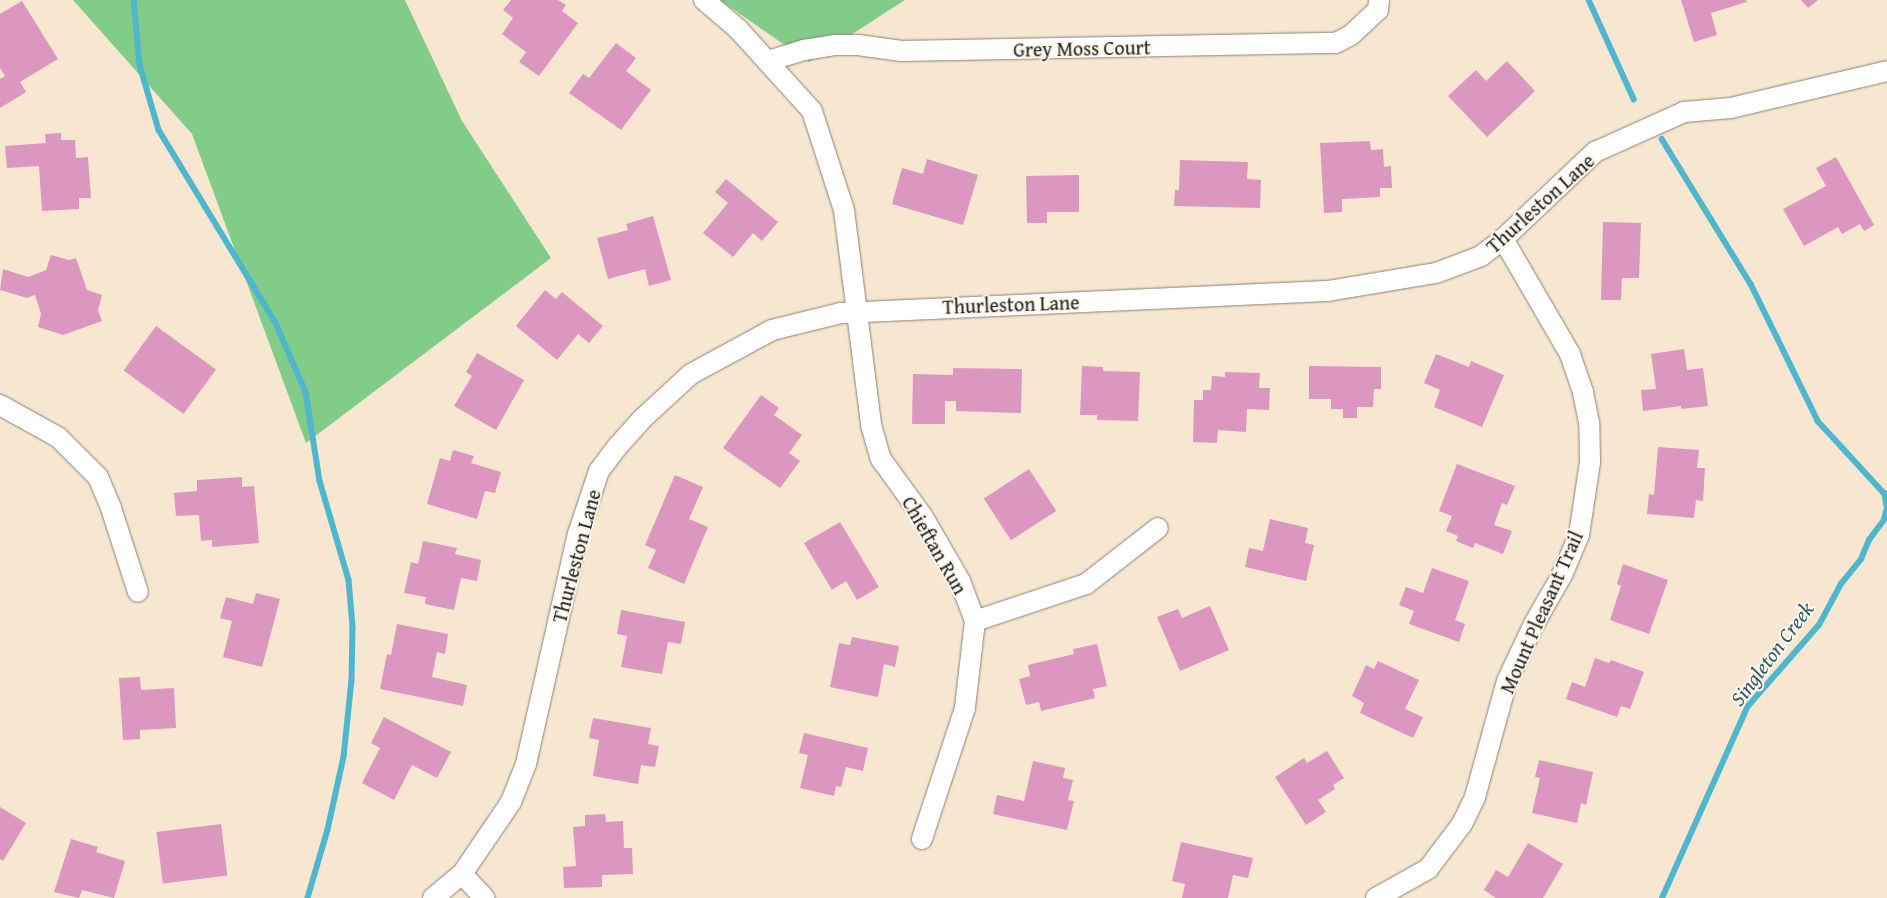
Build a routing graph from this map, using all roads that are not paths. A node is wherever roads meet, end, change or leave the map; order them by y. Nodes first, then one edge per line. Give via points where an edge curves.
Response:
1 (704, 0) edge
2 (1379, 0) edge
3 (768, 61) junction
4 (1887, 71) edge
5 (1503, 240) junction
6 (858, 311) junction
7 (0, 405) edge
8 (1158, 528) dead end
9 (138, 592) dead end
10 (975, 621) junction
11 (922, 839) dead end
12 (462, 874) junction
13 (433, 898) edge
14 (484, 898) edge
15 (1376, 898) edge

1 - 3 street, Chieftan Run via 738,28
2 - 3 street, Grey Moss Court via 1378,10 1336,43 902,51 836,45
3 - 6 street, Chieftan Run via 812,111 844,210
4 - 5 street, Thurleston Lane via 1731,108 1684,112 1595,152
5 - 6 street, Thurleston Lane via 1481,256 1436,273 1328,291
5 - 15 street, Mount Pleasant Trail via 1570,354 1584,392 1590,462 1579,535 1507,681 1475,797 1462,824 1428,869
6 - 10 street, Chieftan Run via 871,426 881,459 923,516 960,581
6 - 12 street, Thurleston Lane via 772,330 691,374 641,420 600,471 578,534 526,764 512,802
7 - 9 street via 58,437 98,478
8 - 10 street via 1086,584
10 - 11 street, Chieftan Run via 965,708
12 - 13 street, Thurleston Lane
12 - 14 street

